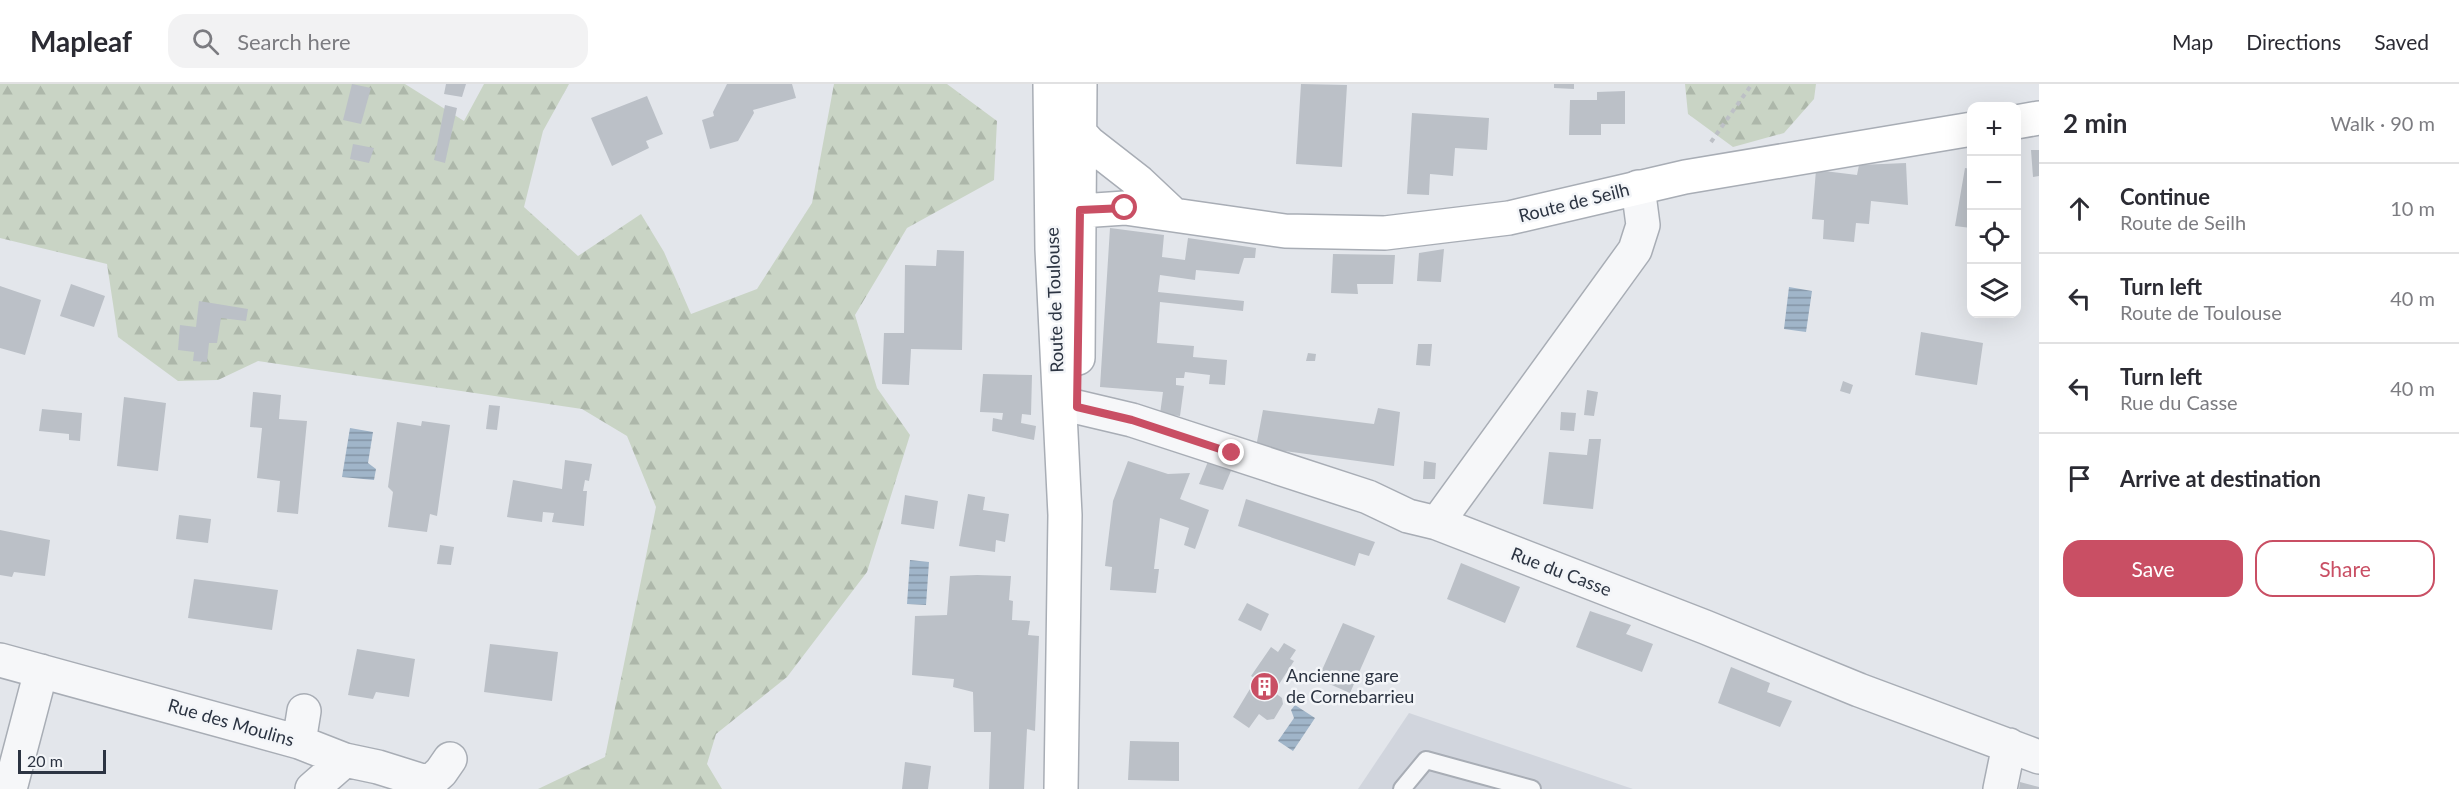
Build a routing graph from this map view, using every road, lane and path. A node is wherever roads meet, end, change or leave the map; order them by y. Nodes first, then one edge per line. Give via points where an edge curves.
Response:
1 (1050, 84) edge
2 (1074, 84) edge
3 (1080, 84) edge
4 (1752, 84) edge
5 (2039, 118) edge
6 (2021, 121) edge
7 (1065, 129) junction
8 (1967, 130) edge
9 (1685, 177) junction
10 (1638, 187) junction
11 (1080, 210) junction
12 (1173, 214) junction
13 (1077, 407) junction
14 (1065, 515) junction
15 (1437, 523) junction
16 (0, 660) edge
17 (41, 671) junction
18 (2009, 745) junction
19 (2039, 758) edge
20 (450, 759) dead end
21 (345, 760) junction
22 (428, 786) edge
23 (1062, 788) edge
24 (10, 789) edge
25 (312, 789) edge
26 (1402, 789) edge
27 (1532, 789) edge
28 (2000, 789) edge

1 - 7 main road, Route de Toulouse
2 - 7 main road
3 - 7 main road, Route de Toulouse
4 - 9 path
5 - 6 main road
7 - 11 main road, Route de Toulouse
7 - 12 main road via 1139,182
7 - 14 main road, Route de Toulouse via 1052,261
8 - 9 main road, Route de Seilh
9 - 10 main road, Route de Seilh
10 - 12 main road, Route de Seilh via 1509,218 1385,232 1286,231
10 - 15 street via 1642,225 1635,250
11 - 12 main road, Route de Seilh via 1125,208
11 - 13 main road, Route de Toulouse
13 - 14 main road, Route de Toulouse
13 - 15 street, Rue du Casse via 1132,420
14 - 23 main road, Route de Toulouse
15 - 18 street, Rue du Casse
16 - 17 street, Rue des Moulins
17 - 21 street, Rue des Moulins via 302,726
17 - 24 street
18 - 19 street, Rue du Casse
18 - 28 street
20 - 22 street, Rue des Moulins
21 - 22 street, Rue des Moulins via 378,767
21 - 25 street
26 - 27 lane via 1426,760

